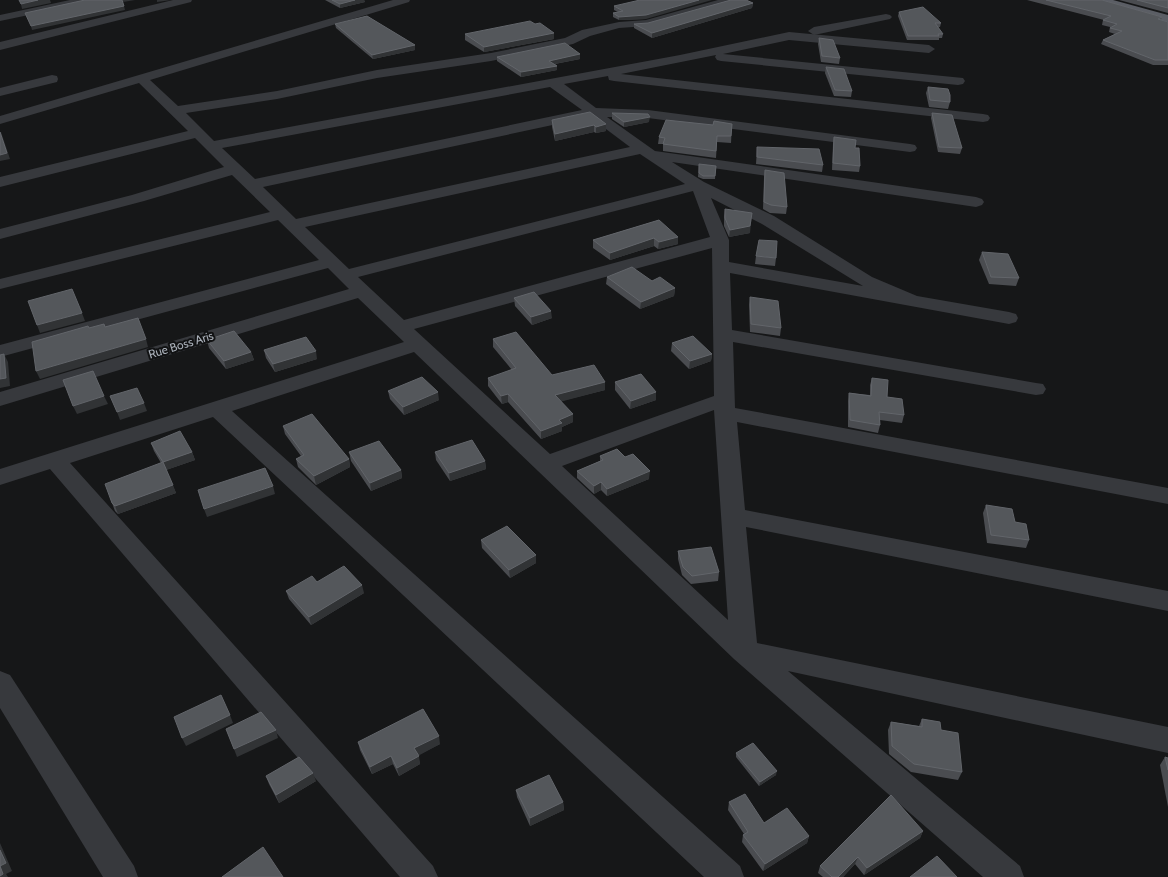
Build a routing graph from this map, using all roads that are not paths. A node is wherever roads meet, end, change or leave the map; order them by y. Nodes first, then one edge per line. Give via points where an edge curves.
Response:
1 (86, 0) edge
2 (187, 0) edge
3 (405, 0) edge
4 (730, 0) edge
5 (1102, 0) edge
6 (886, 17) dead end
7 (0, 18) edge
8 (1168, 19) edge
9 (789, 36) junction
10 (0, 46) edge
11 (929, 49) dead end
12 (700, 55) junction
13 (591, 75) junction
14 (141, 78) junction
15 (52, 79) dead end
16 (958, 81) dead end
17 (552, 82) junction
18 (0, 92) edge
19 (175, 112) junction
20 (594, 112) junction
21 (983, 118) dead end
22 (0, 120) edge
23 (204, 140) junction
24 (910, 148) dead end
25 (646, 152) junction
26 (234, 169) junction
27 (0, 182) edge
28 (250, 185) junction
29 (698, 185) junction
30 (976, 202) dead end
31 (287, 219) junction
32 (0, 234) edge
33 (720, 240) junction
34 (720, 266) junction
35 (346, 276) junction
36 (0, 284) edge
37 (911, 300) junction
38 (1009, 318) dead end
39 (400, 327) junction
40 (723, 334) junction
41 (418, 344) junction
42 (0, 351) edge
43 (1036, 389) dead end
44 (0, 399) edge
45 (725, 406) junction
46 (216, 408) junction
47 (55, 460) junction
48 (546, 464) junction
49 (0, 477) edge
50 (1168, 496) edge
51 (733, 516) junction
52 (1168, 601) edge
53 (744, 651) junction
54 (0, 683) edge
55 (1168, 740) edge
56 (122, 877) edge
57 (420, 877) edge
58 (728, 877) edge
59 (1008, 877) edge

1 - 7 street
2 - 10 street
3 - 14 street
4 - 19 street via 647,22 619,25 586,33 561,43
5 - 8 highway
6 - 9 street
9 - 11 street
9 - 12 street
12 - 13 street
12 - 16 street
13 - 17 street
13 - 21 street
14 - 19 street
14 - 22 street
15 - 18 street
17 - 20 street
17 - 23 street
19 - 23 street
20 - 24 street via 648,114
20 - 25 street
20 - 28 street
23 - 26 street
23 - 27 street
25 - 29 street
25 - 30 street
25 - 31 street
26 - 28 street
26 - 32 street via 138,198
28 - 31 street
29 - 33 street
29 - 35 street
29 - 37 street via 768,220 866,281
31 - 35 street
31 - 36 street
33 - 34 street
33 - 39 street
34 - 37 street
34 - 40 street
35 - 39 street
35 - 42 street
35 - 44 street, Rue Boss Aris
37 - 38 street
39 - 41 street
40 - 43 street
40 - 45 street
41 - 46 street
41 - 48 street
45 - 48 street
45 - 50 street
45 - 51 street
46 - 47 street
46 - 58 street
47 - 49 street
47 - 57 street
48 - 53 street
51 - 52 street
51 - 53 street
53 - 55 street
53 - 59 street
54 - 56 street

